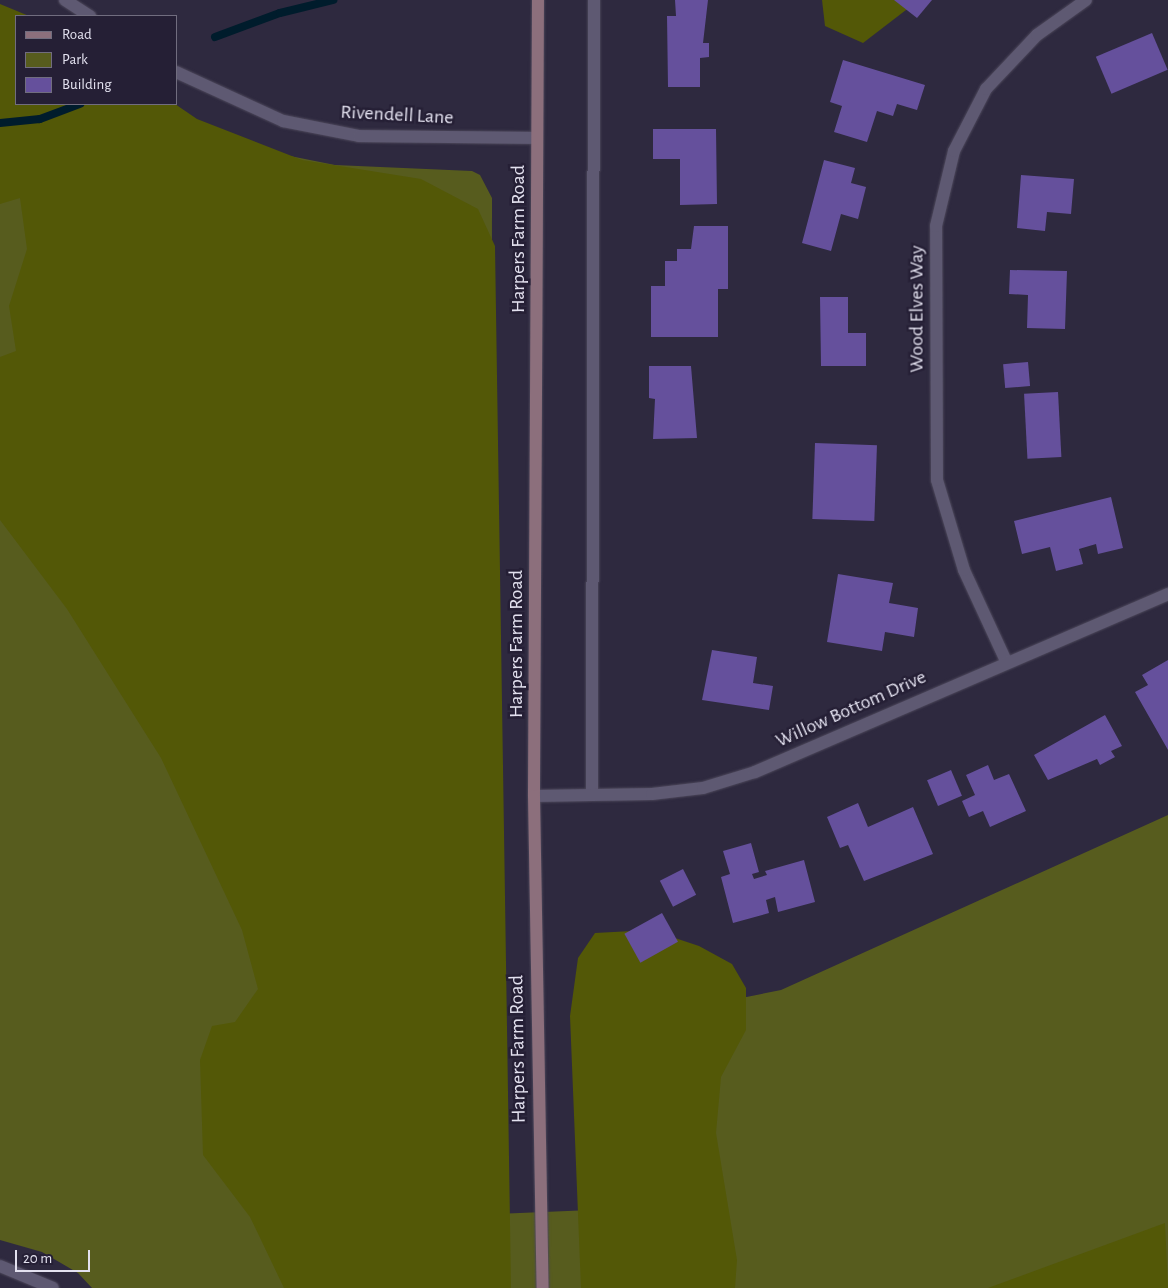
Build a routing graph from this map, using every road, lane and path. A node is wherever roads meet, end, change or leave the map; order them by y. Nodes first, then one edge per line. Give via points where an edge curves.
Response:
1 (538, 0) edge
2 (594, 0) edge
3 (1086, 0) edge
4 (69, 1) edge
5 (89, 15) edge
6 (178, 73) edge
7 (537, 138) junction
8 (1168, 594) edge
9 (1006, 661) junction
10 (592, 795) junction
11 (534, 796) junction
12 (0, 1266) edge
13 (53, 1288) edge
14 (543, 1288) edge

1 - 7 main road, Harpers Farm Road
2 - 10 street
3 - 9 street, Wood Elves Way via 1037,35 986,89 954,151 936,226 937,480 964,570
4 - 5 street
6 - 7 street, Rivendell Lane via 283,121 359,136
7 - 11 main road, Harpers Farm Road
8 - 9 street, Willow Bottom Drive
9 - 10 street, Willow Bottom Drive via 755,772 703,788
10 - 11 street, Willow Bottom Drive
11 - 14 main road, Harpers Farm Road
12 - 13 street

